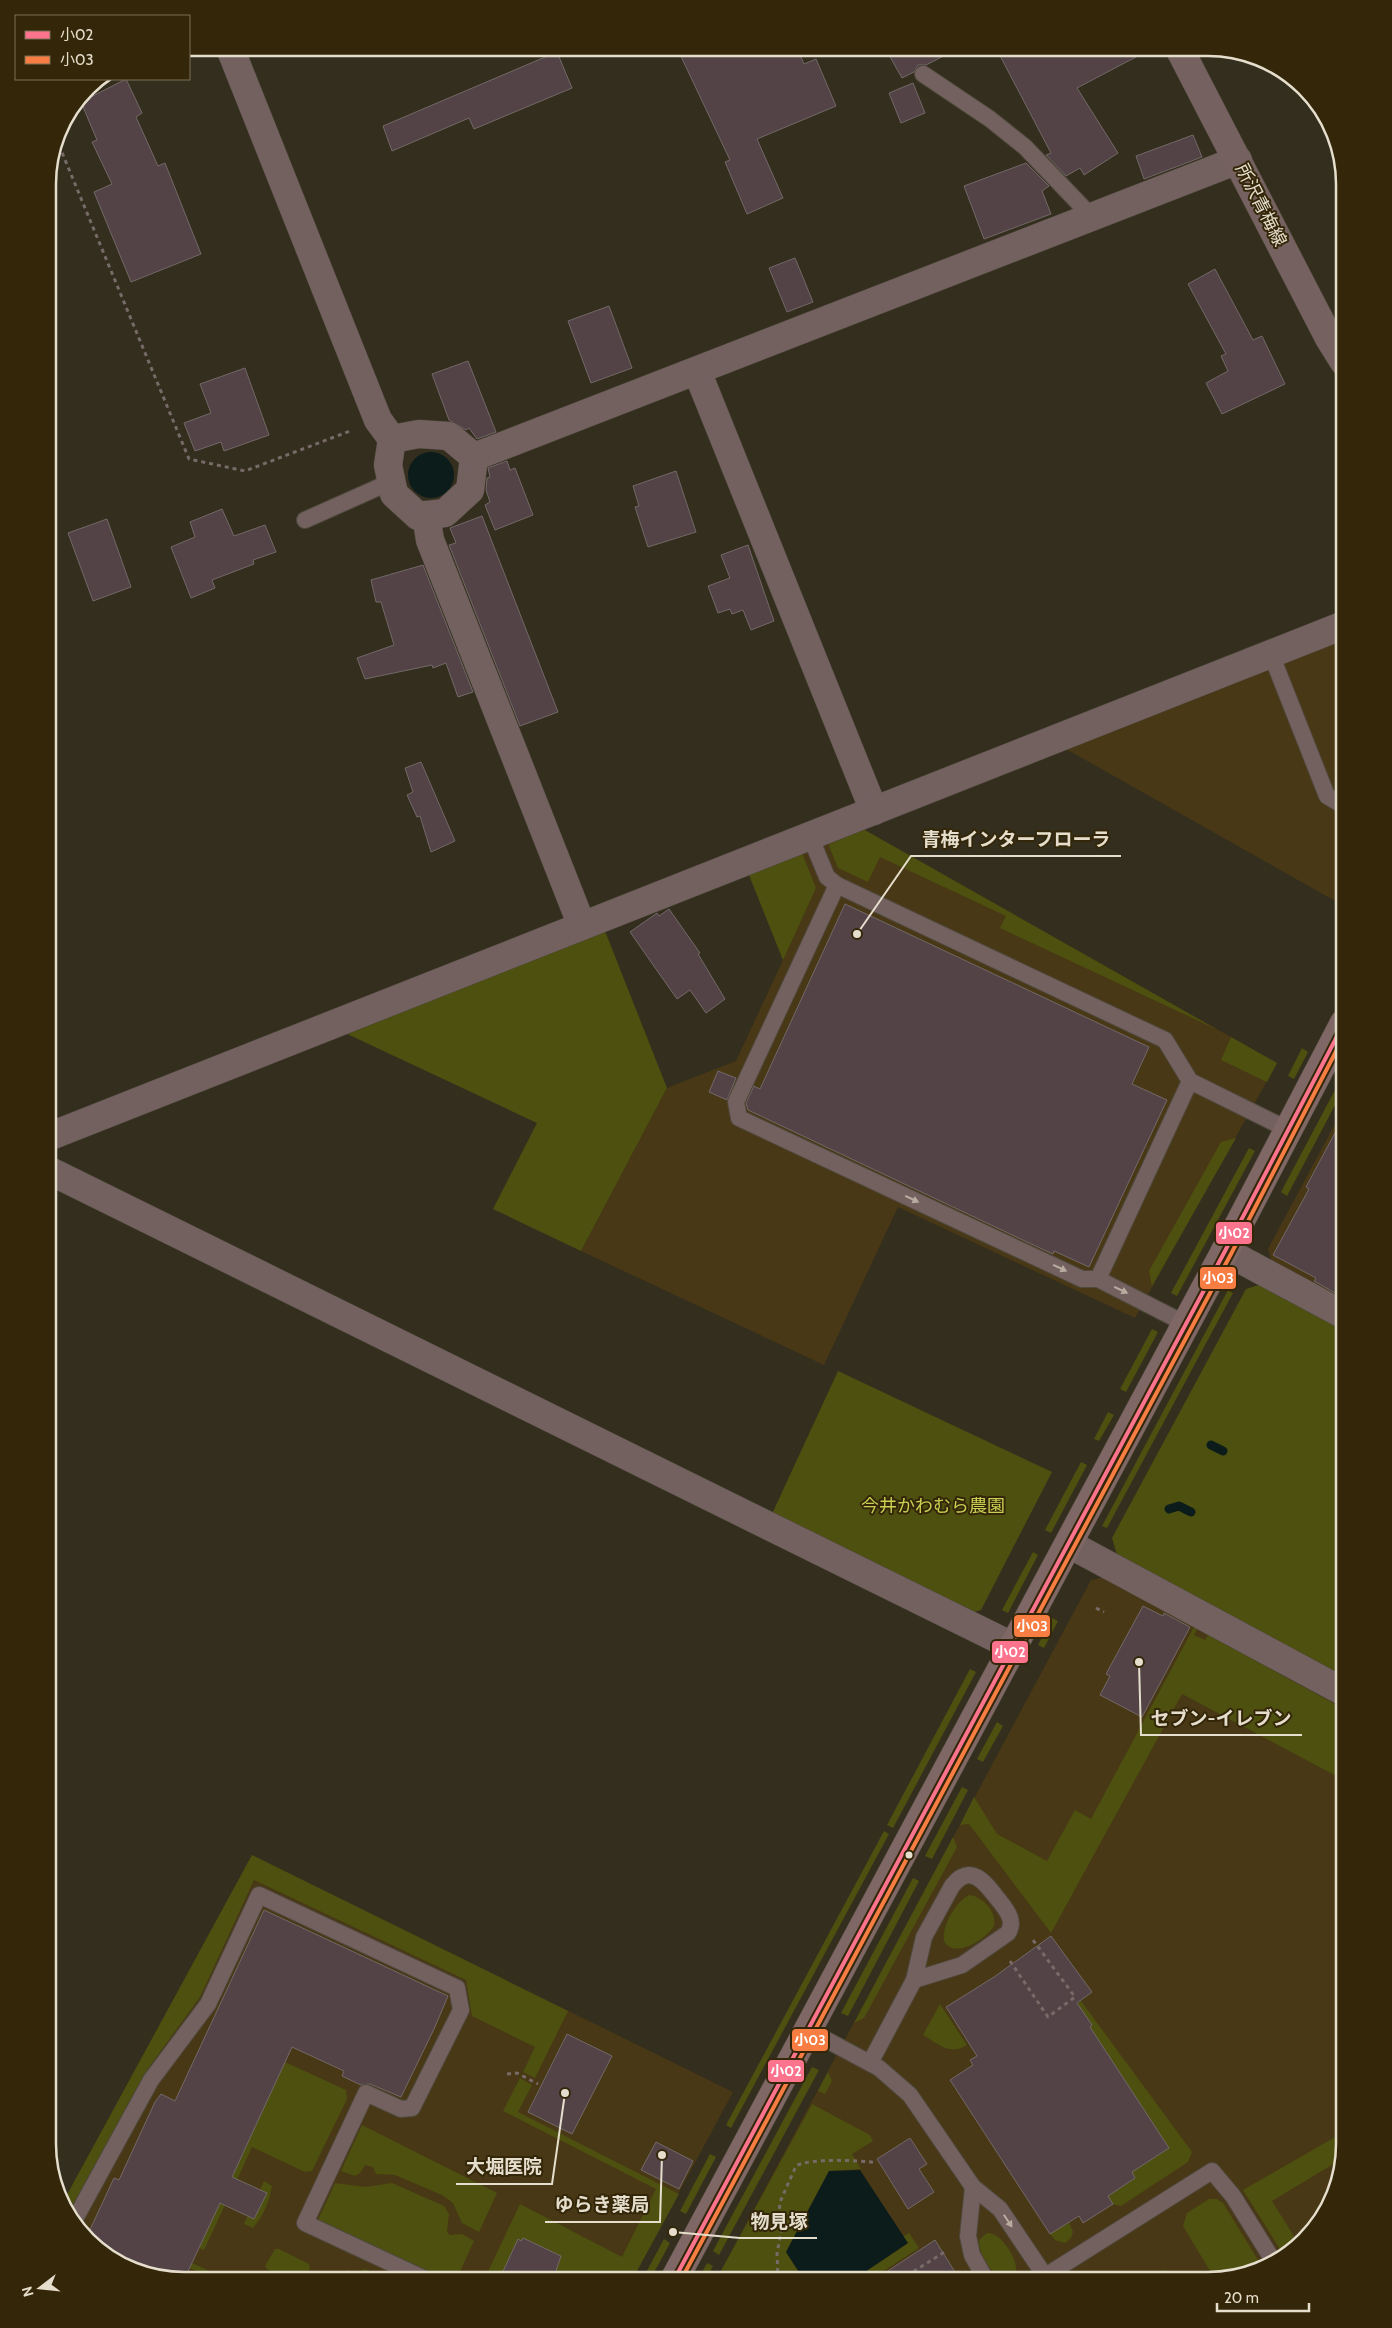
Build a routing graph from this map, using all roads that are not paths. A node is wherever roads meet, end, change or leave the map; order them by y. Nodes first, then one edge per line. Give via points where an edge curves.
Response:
1 (233, 56) edge
2 (1184, 57) edge
3 (922, 74) dead end
4 (1238, 160) junction
5 (1092, 217) junction
6 (1336, 349) edge
7 (697, 371) junction
8 (385, 430) junction
9 (474, 457) junction
10 (392, 484) junction
11 (426, 515) junction
12 (305, 520) dead end
13 (1336, 628) edge
14 (1271, 654) junction
15 (1336, 801) edge
16 (874, 811) junction
17 (810, 836) junction
18 (837, 885) junction
19 (582, 926) junction
20 (1336, 1039) edge
21 (1190, 1081) junction
22 (1289, 1130) junction
23 (57, 1134) edge
24 (56, 1174) edge
25 (1225, 1251) junction
26 (1098, 1280) junction
27 (1336, 1311) edge
28 (1186, 1324) junction
29 (1069, 1544) junction
30 (1014, 1647) junction
31 (1336, 1688) edge
32 (914, 1980) junction
33 (808, 2030) junction
34 (870, 2063) junction
35 (973, 2188) junction
36 (78, 2214) edge
37 (1270, 2255) edge
38 (408, 2271) edge
39 (679, 2271) edge
40 (981, 2272) edge
41 (1038, 2272) edge
42 (1052, 2272) edge

1 - 8 street
2 - 4 main road, 所沢青梅線
3 - 5 lane via 984,114 1025,147
4 - 5 street
4 - 6 main road, 所沢青梅線
5 - 7 street
7 - 9 street
7 - 16 street
8 - 9 street via 449,436
8 - 10 street
9 - 11 street via 470,490 445,513
10 - 11 street via 394,494 418,516
10 - 12 lane via 378,487
11 - 19 street via 430,540
13 - 14 street
14 - 15 lane via 1327,796
14 - 16 street
16 - 17 street
17 - 18 lane via 827,878
17 - 19 street
18 - 21 lane via 1165,1040
18 -> 26 lane via 736,1102 739,1118 1082,1279
19 - 23 street
20 - 22 main road
21 - 22 lane
21 - 26 lane
22 - 25 main road
24 - 30 street
25 - 27 street
25 - 28 main road
26 -> 28 lane
28 - 29 main road
29 - 30 main road
29 - 31 street
30 - 33 main road
32 - 32 lane via 924,1937 952,1886 966,1875 984,1881 1008,1912 1011,1926 1008,1933 962,1965
32 - 34 lane
33 - 34 lane
33 - 39 main road
34 - 35 lane via 910,2095
35 - 40 lane via 968,2236 972,2255
35 -> 41 lane via 1000,2209
36 - 38 lane via 151,2080 208,2004 259,1895 457,1988 461,2010 412,2108 401,2109 366,2093 305,2223
37 - 42 lane via 1233,2196 1212,2171

